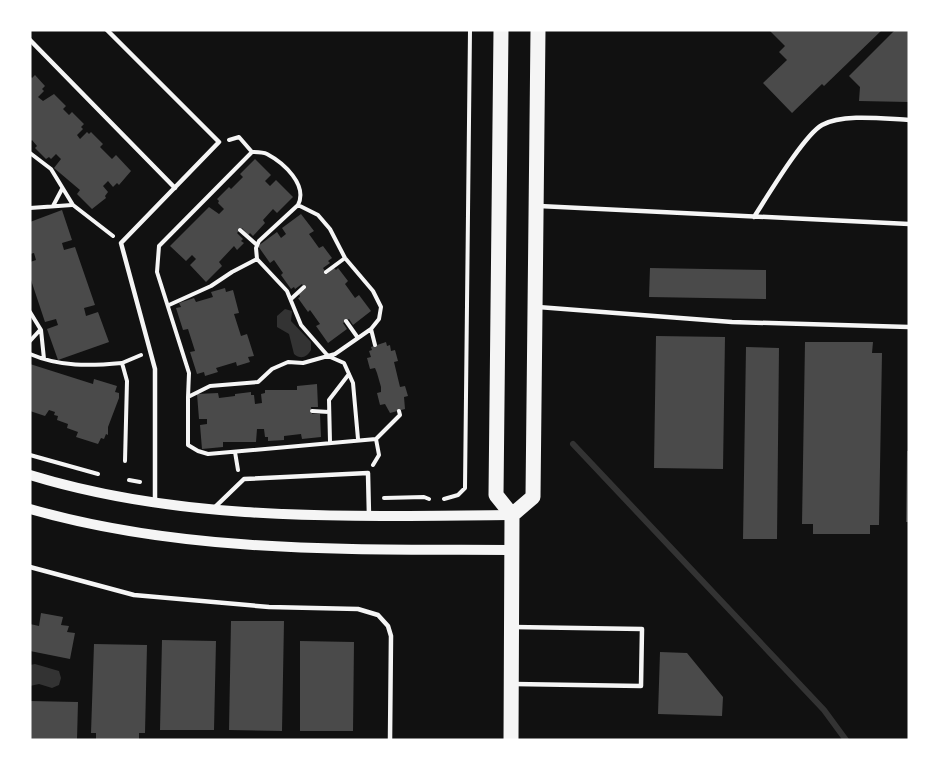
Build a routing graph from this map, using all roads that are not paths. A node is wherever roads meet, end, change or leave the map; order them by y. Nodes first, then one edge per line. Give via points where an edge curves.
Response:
1 (107, 30) edge
2 (501, 30) edge
3 (538, 30) edge
4 (30, 40) edge
5 (909, 120) edge
6 (175, 188) junction
7 (536, 206) junction
8 (754, 217) junction
9 (909, 224) edge
10 (535, 307) junction
11 (909, 327) edge
12 (30, 475) edge
13 (155, 502) junction
14 (30, 509) edge
15 (213, 509) junction
16 (512, 515) junction
17 (369, 516) junction
18 (513, 550) junction
19 (30, 567) edge
20 (512, 627) junction
21 (512, 684) junction
22 (390, 740) edge
23 (511, 740) edge

1 - 6 lane via 219,142
2 - 16 main road via 495,495
3 - 7 main road
4 - 6 lane
5 - 8 lane via 842,119 822,125 804,143
6 - 13 lane via 121,243 155,369
7 - 8 lane
7 - 10 main road
8 - 9 lane
10 - 11 lane via 732,322
10 - 16 main road via 533,497
12 - 13 street
13 - 15 street
14 - 18 street via 144,534 220,544
15 - 17 street
15 - 17 lane via 244,479 368,473
16 - 17 street
16 - 18 main road
18 - 20 main road
19 - 22 lane via 134,595 269,607 358,609 378,615 388,626 390,636
20 - 21 main road
20 - 21 lane via 642,629 641,686
21 - 23 main road

